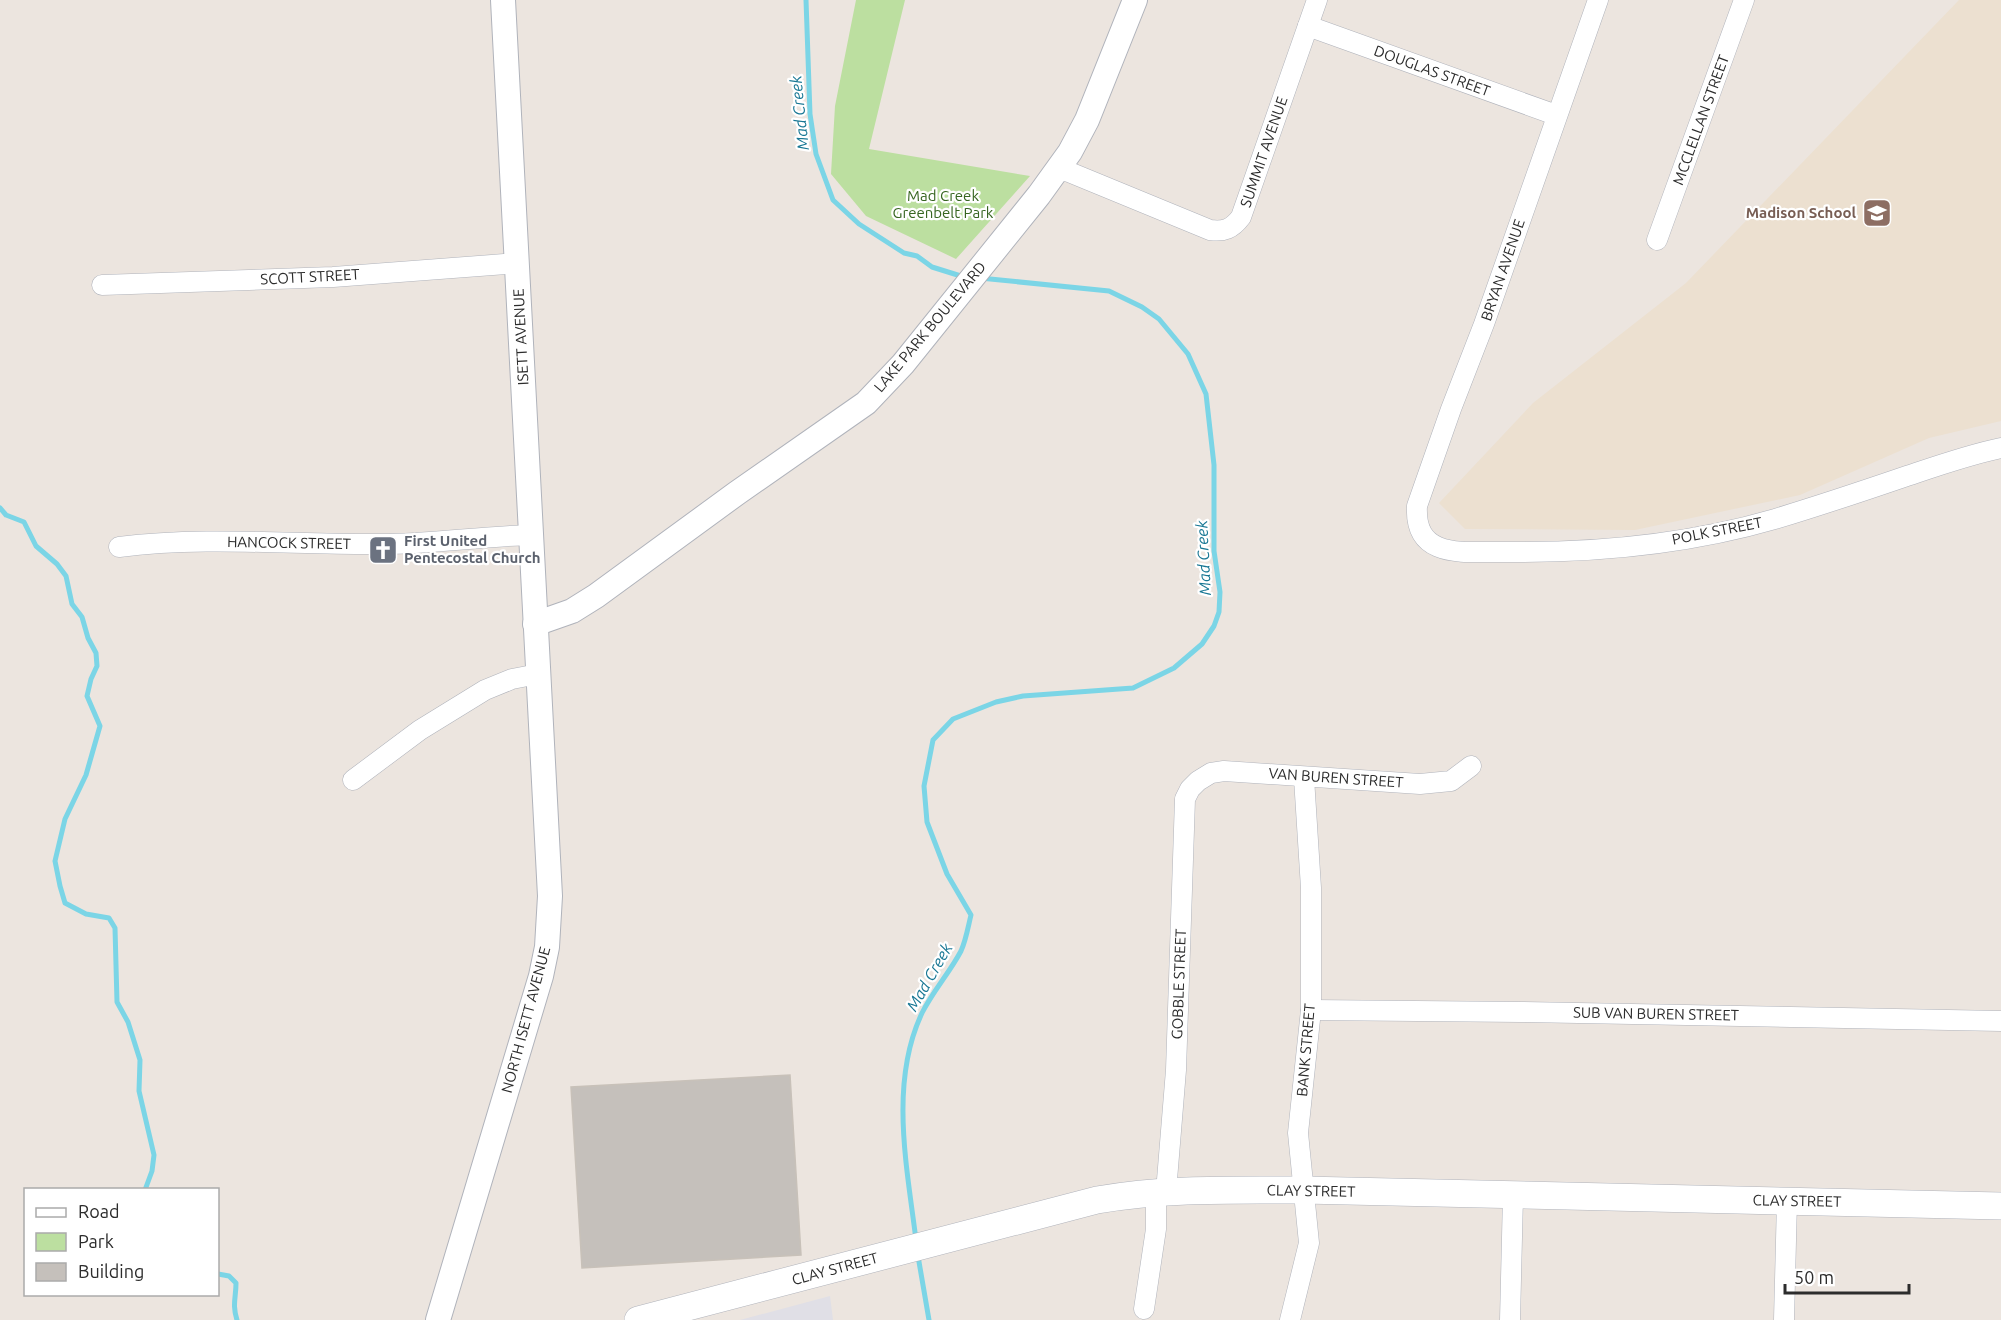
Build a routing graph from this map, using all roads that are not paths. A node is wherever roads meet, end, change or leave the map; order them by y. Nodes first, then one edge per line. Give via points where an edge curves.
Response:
1 (503, 0) edge
2 (1135, 0) edge
3 (1317, 0) edge
4 (1598, 0) edge
5 (1744, 0) edge
6 (1308, 26) junction
7 (1556, 115) junction
8 (1058, 170) junction
9 (1658, 240) dead end
10 (518, 263) junction
11 (102, 285) dead end
12 (2001, 448) edge
13 (532, 535) junction
14 (1425, 538) joint
15 (118, 547) dead end
16 (535, 624) junction
17 (538, 674) junction
18 (1471, 766) dead end
19 (1304, 778) junction
20 (353, 780) dead end
21 (1198, 781) joint
22 (1311, 1010) junction
23 (2001, 1021) edge
24 (1303, 1190) junction
25 (1161, 1192) junction
26 (1513, 1196) junction
27 (1787, 1201) junction
28 (2001, 1206) edge
29 (1144, 1309) dead end
30 (438, 1320) edge
31 (638, 1320) edge
32 (1290, 1320) edge
33 (1510, 1320) edge
34 (1784, 1320) edge

1 - 10 street, ISETT AVENUE
2 - 8 street, LAKE PARK BOULEVARD via 1087,120
3 - 6 street, SUMMIT AVENUE
4 - 7 street, BRYAN AVENUE
5 - 9 street, MCCLELLAN STREET
6 - 7 street, DOUGLAS STREET
6 - 8 street, SUMMIT AVENUE via 1241,217 1234,227 1210,230
7 - 14 street, BRYAN AVENUE via 1417,506 1417,522
8 - 16 street, LAKE PARK BOULEVARD via 903,364 866,403 596,596
10 - 11 street, SCOTT STREET via 333,277
10 - 13 street, ISETT AVENUE
12 - 14 street, POLK STREET via 1774,519 1678,540 1534,552 1453,550 1437,547
13 - 15 street, HANCOCK STREET via 384,544 212,541
13 - 16 street, ISETT AVENUE
16 - 17 street, ISETT AVENUE
17 - 20 street via 485,690 420,730
17 - 30 street, NORTH ISETT AVENUE via 550,896 547,947
18 - 19 street, VAN BUREN STREET via 1451,782 1440,783
19 - 21 street, VAN BUREN STREET via 1224,771
19 - 22 street, BANK STREET via 1311,888
21 - 25 street, GOBBLE STREET via 1185,799 1176,1070
22 - 23 street, SUB VAN BUREN STREET
22 - 24 street, BANK STREET via 1298,1133
24 - 25 main road, CLAY STREET
24 - 26 main road, CLAY STREET
24 - 32 street, BANK STREET via 1309,1243
25 - 29 street, GOBBLE STREET
25 - 31 main road, CLAY STREET via 1097,1200
26 - 27 main road, CLAY STREET
26 - 33 street
27 - 28 main road, CLAY STREET
27 - 34 street

